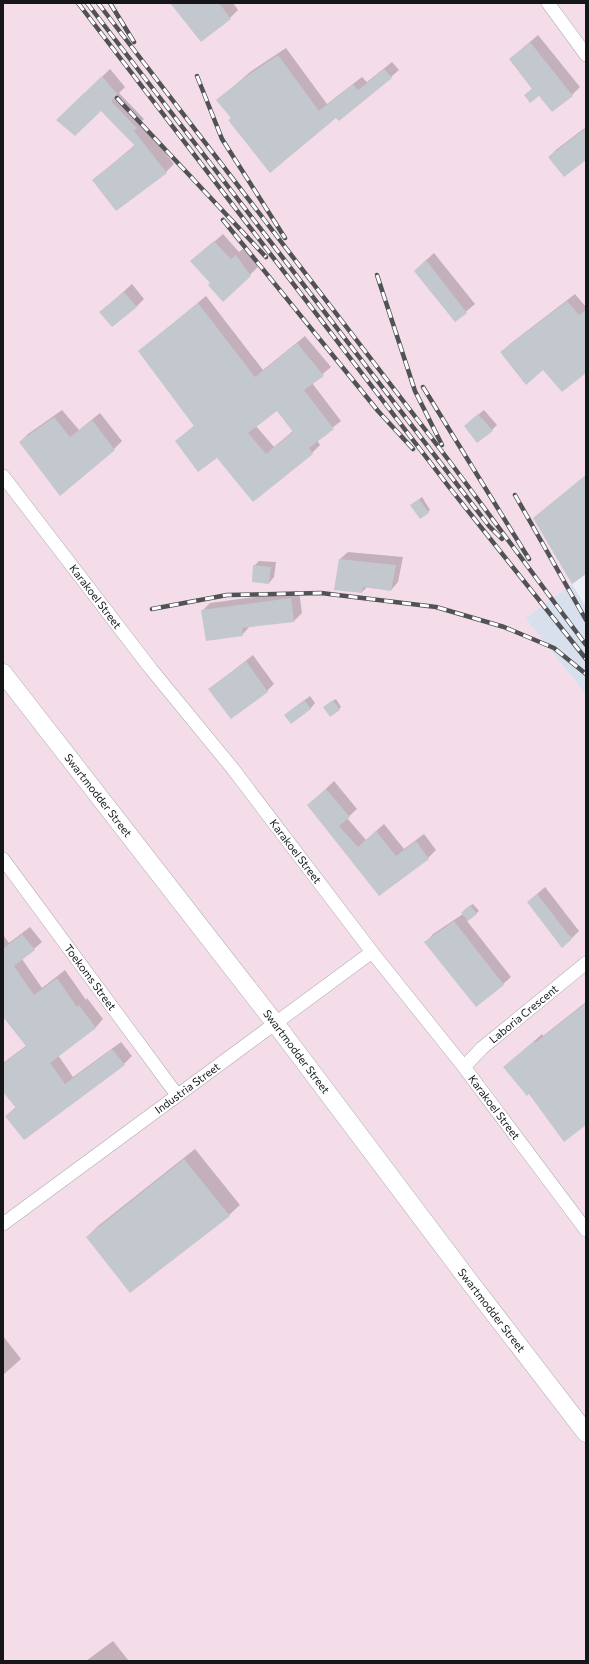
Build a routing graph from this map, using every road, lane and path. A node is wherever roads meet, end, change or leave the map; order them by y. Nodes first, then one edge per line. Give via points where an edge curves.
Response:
1 (548, 3) edge
2 (586, 55) edge
3 (3, 476) edge
4 (3, 673) edge
5 (3, 859) edge
6 (372, 952) junction
7 (586, 963) edge
8 (275, 1023) junction
9 (464, 1068) junction
10 (177, 1095) junction
11 (3, 1224) edge
12 (586, 1230) edge
13 (586, 1433) edge

1 - 2 street
3 - 6 street, Karakoel Street via 151,669 233,769
4 - 8 main road, Swartmodder Street
5 - 10 street, Toekoms Street
6 - 8 street, Industria Street
6 - 9 street, Karakoel Street
7 - 9 street, Laboria Crescent via 488,1043
8 - 10 street, Industria Street
8 - 13 main road, Swartmodder Street
9 - 12 street, Karakoel Street
10 - 11 street, Industria Street

